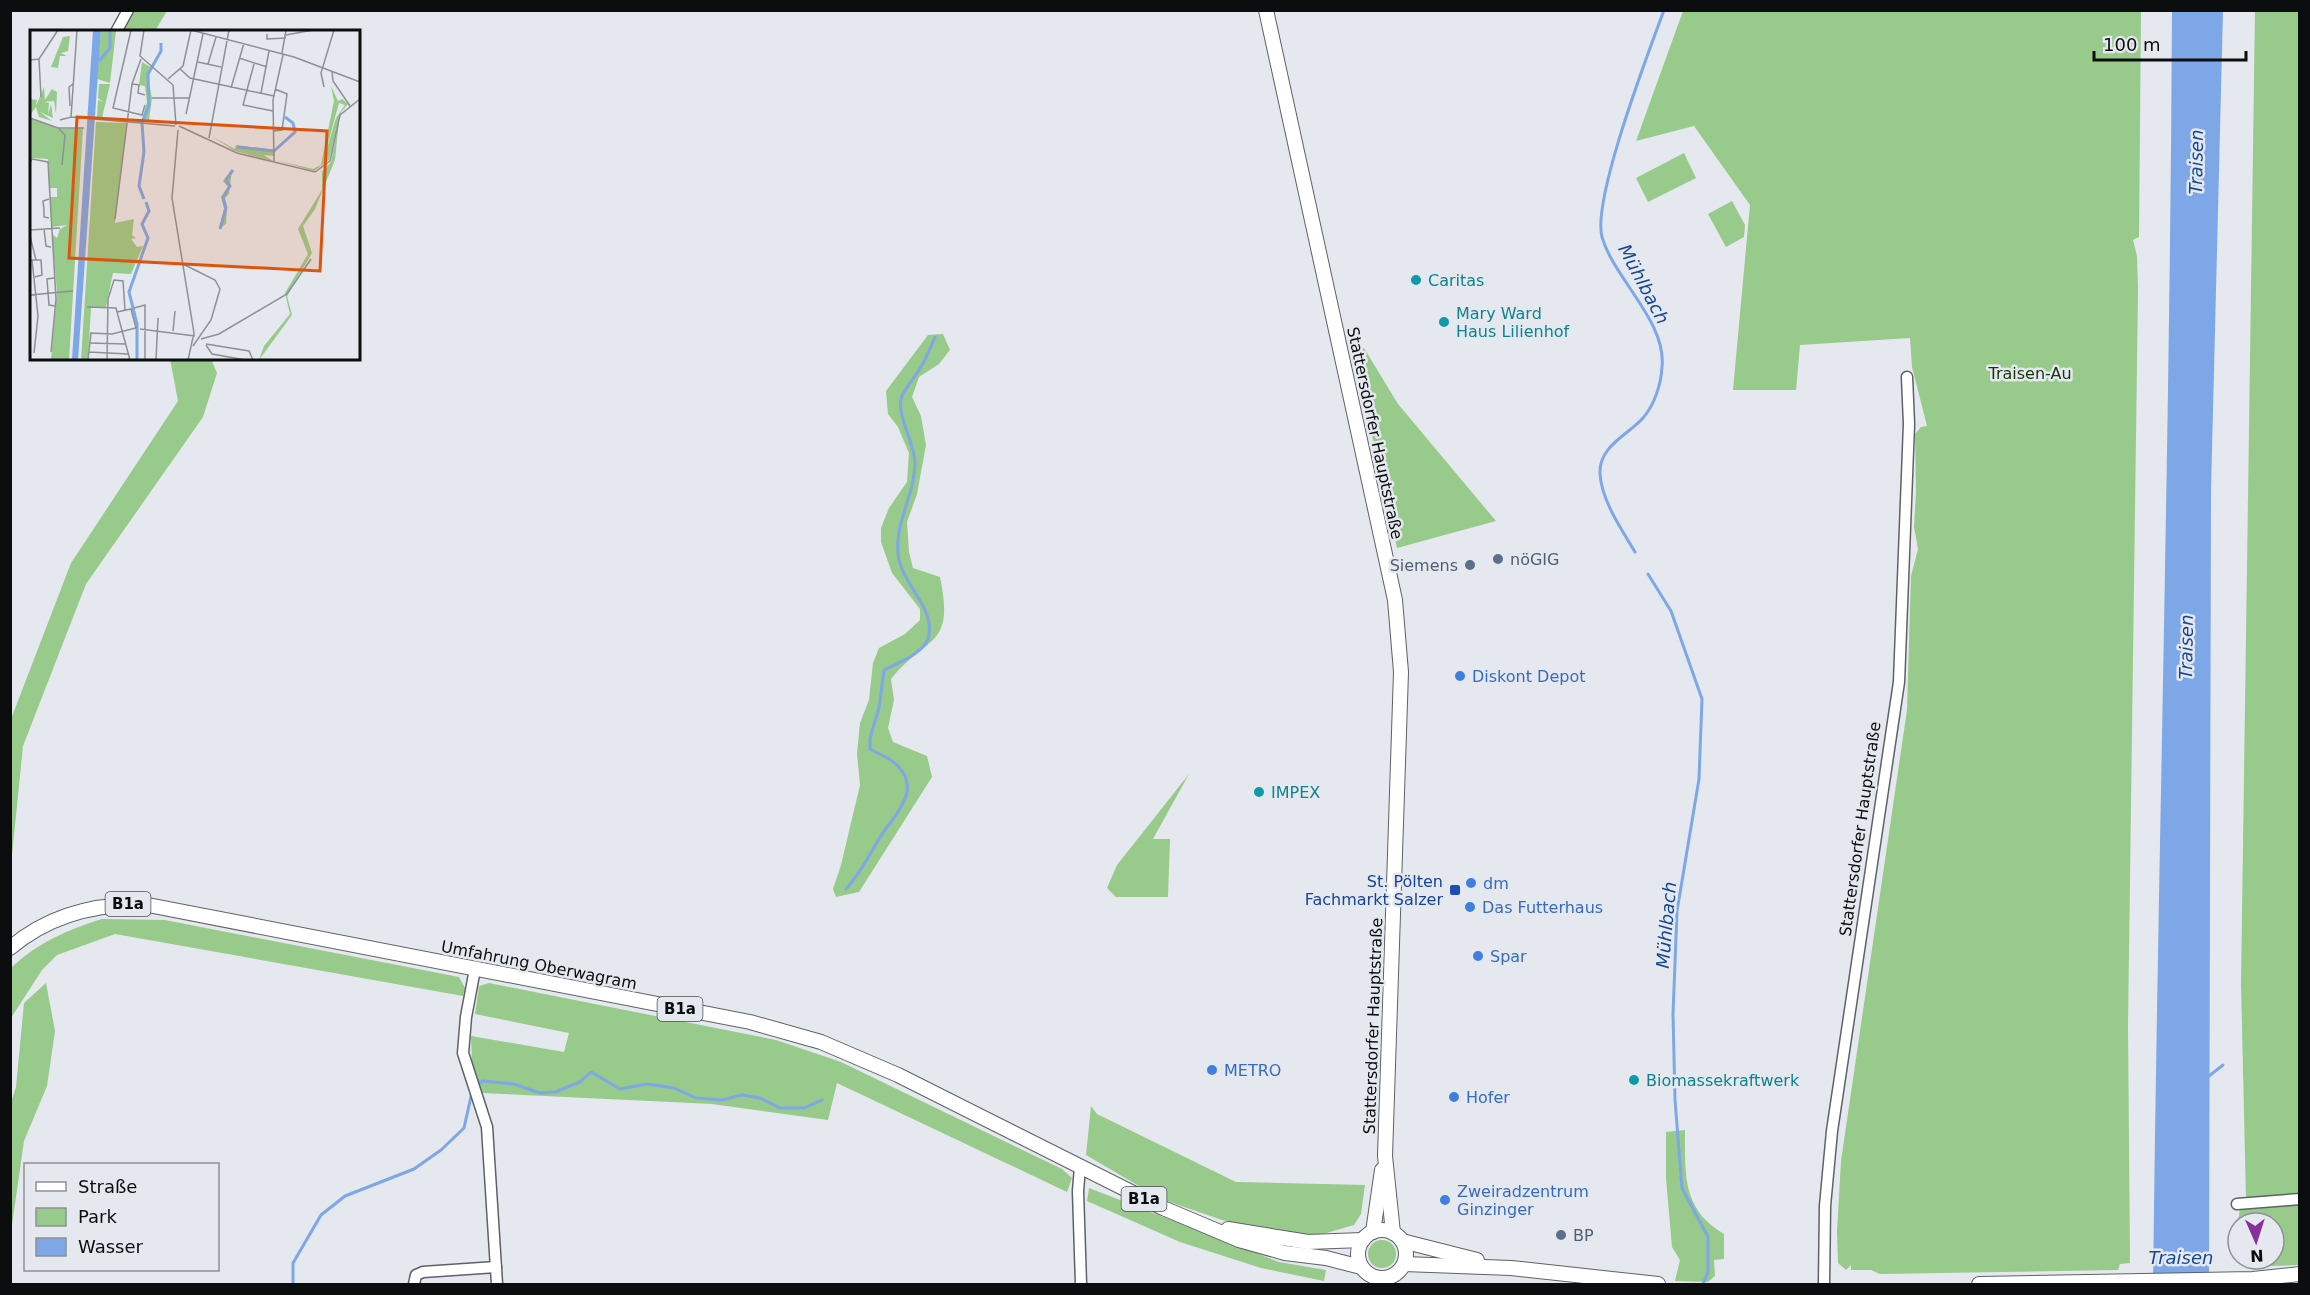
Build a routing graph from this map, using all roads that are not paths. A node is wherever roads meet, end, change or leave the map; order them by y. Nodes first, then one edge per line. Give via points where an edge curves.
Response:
1 (128, 10) edge
2 (1266, 10) edge
3 (117, 30) edge
4 (1907, 377) dead end
5 (10, 948) edge
6 (476, 969) junction
7 (1385, 1156) junction
8 (1080, 1167) junction
9 (2300, 1199) edge
10 (2237, 1204) dead end
11 (1241, 1235) junction
12 (1368, 1236) junction
13 (1398, 1237) junction
14 (1404, 1264) junction
15 (496, 1267) junction
16 (1511, 1268) junction
17 (2300, 1274) edge
18 (1369, 1276) edge
19 (2253, 1279) junction
20 (1393, 1280) edge
21 (2300, 1282) edge
22 (414, 1284) edge
23 (497, 1284) edge
24 (1081, 1284) edge
25 (1658, 1284) edge
26 (1824, 1284) edge
27 (1979, 1284) edge

1 - 3 street
2 - 7 main road, Stattersdorfer Hauptstraße via 1395,600 1401,672
4 - 26 street, Stattersdorfer Hauptstraße via 1910,395 1899,682 1832,1131 1825,1206
5 - 6 main road, Umfahrung Oberwagram / B1a via 65,916 127,904
6 - 8 main road, Umfahrung Oberwagram / B1a via 750,1022 821,1042 898,1075
6 - 15 street via 463,1041 465,1064 483,1112 489,1144
7 - 12 main road, Stattersdorfer Hauptstraße
7 - 13 main road, Stattersdorfer Hauptstraße
8 - 11 main road, B1a via 1163,1208
8 - 24 street
9 - 10 street
11 - 12 main road, B1a via 1308,1242
11 - 18 main road, B1a via 1285,1253 1326,1258
12 - 13 main road, B1a
12 - 18 main road via 1358,1253
13 - 14 main road via 1406,1252
13 - 16 main road, B1a
14 - 16 main road, B1a
14 - 20 main road, B1a
15 - 22 street via 423,1272 416,1275
15 - 23 street
16 - 25 main road, B1a
17 - 19 main road
18 - 20 main road, B1a
19 - 21 main road
19 - 27 main road

